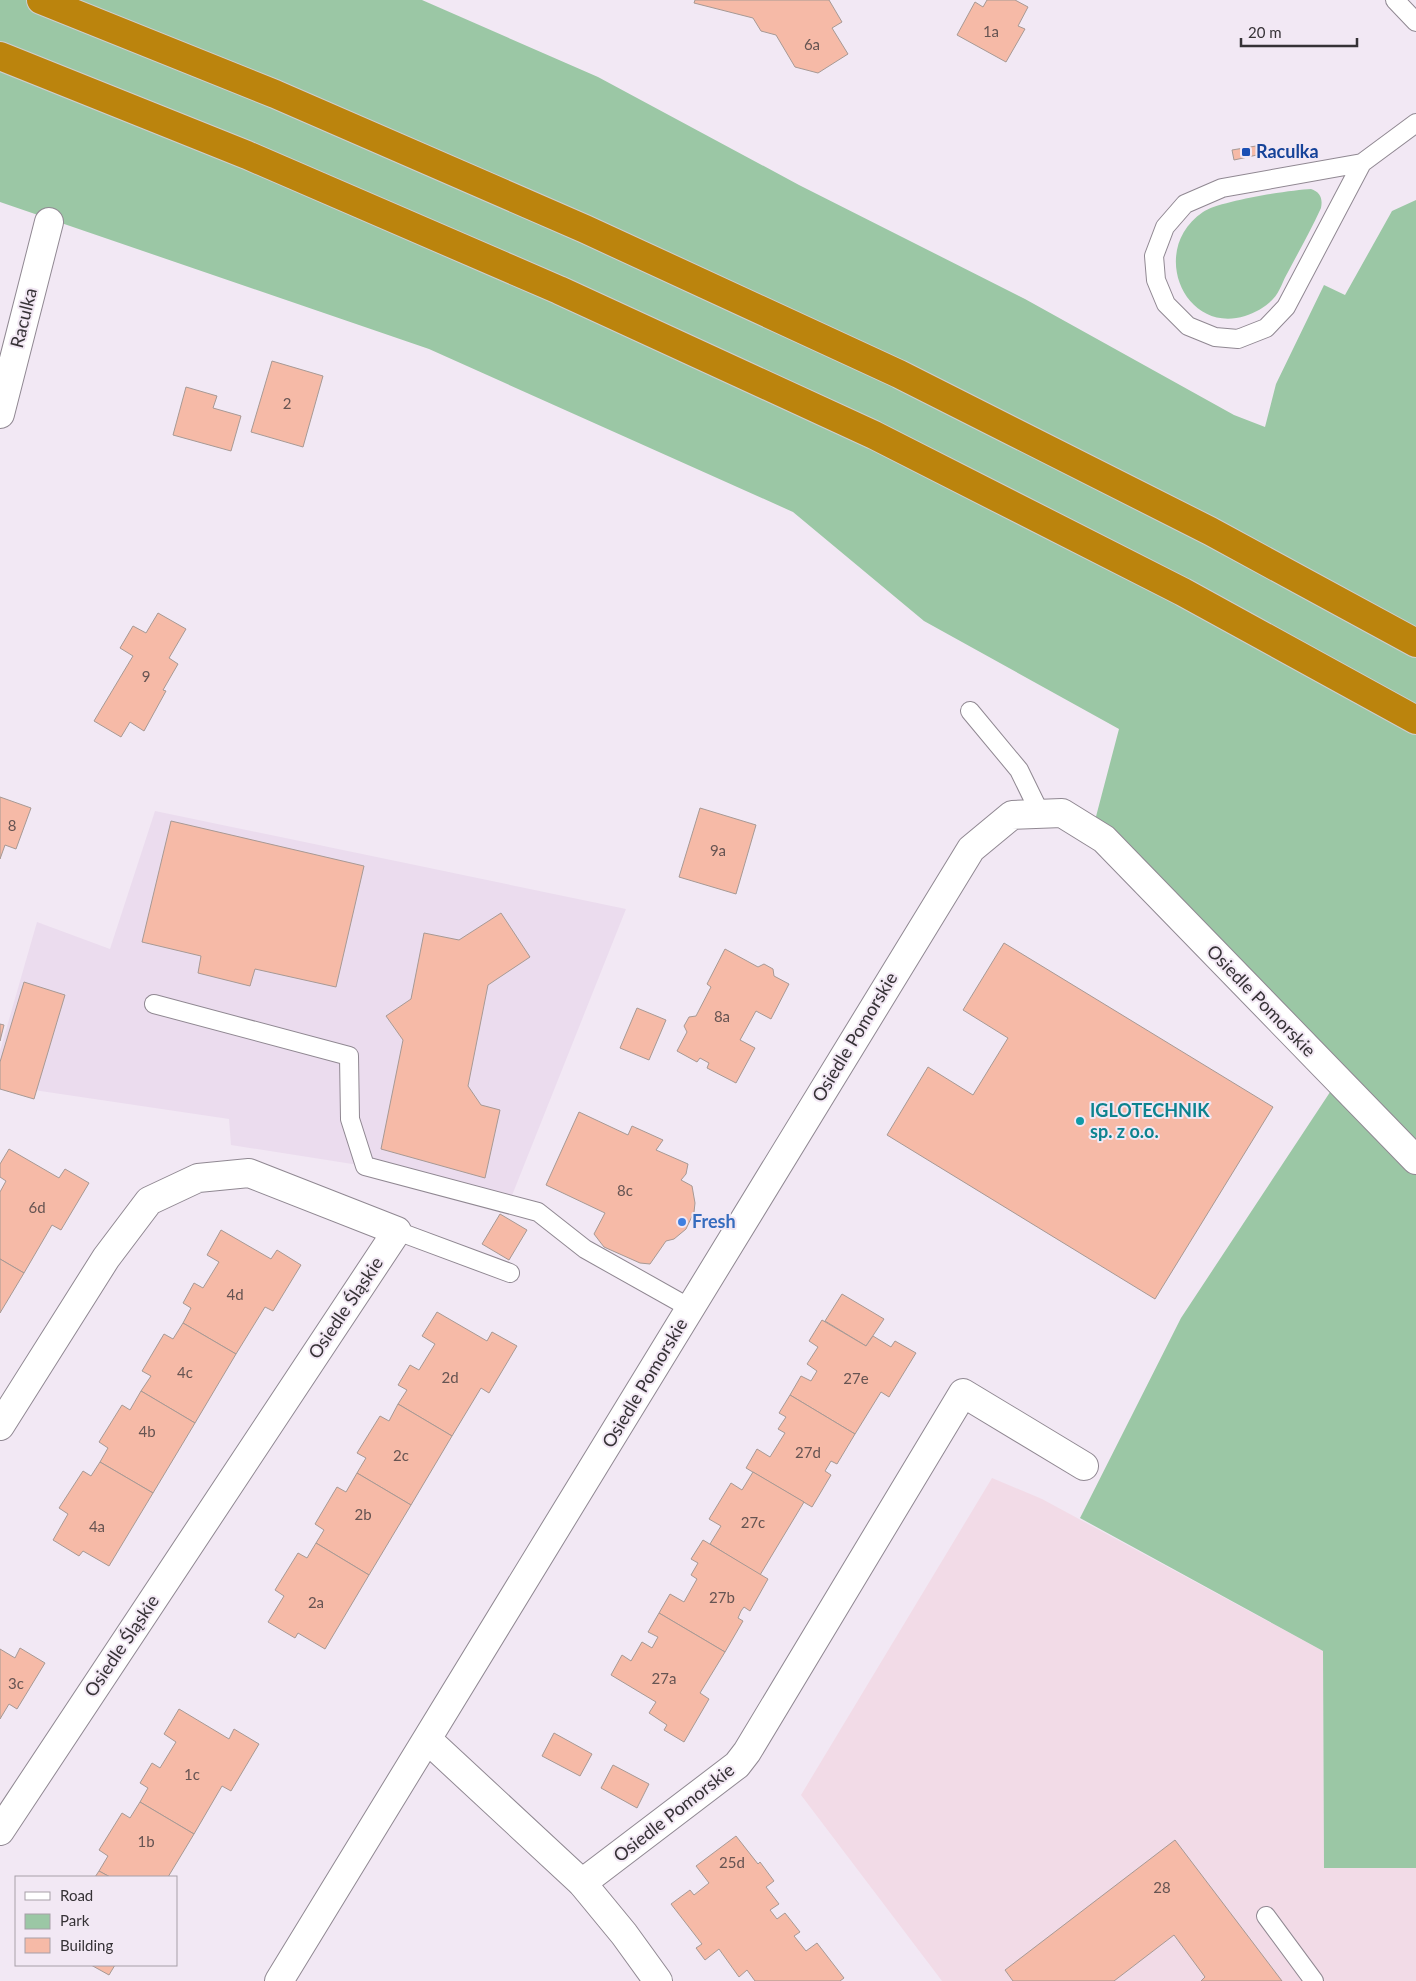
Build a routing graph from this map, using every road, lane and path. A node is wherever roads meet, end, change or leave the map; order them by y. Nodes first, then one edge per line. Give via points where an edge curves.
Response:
1 (41, 0) edge
2 (1395, 0) edge
3 (1416, 22) edge
4 (0, 56) edge
5 (1416, 123) edge
6 (1362, 163) junction
7 (49, 222) dead end
8 (0, 414) edge
9 (1416, 643) edge
10 (970, 711) dead end
11 (1416, 720) edge
12 (1040, 813) junction
13 (154, 1004) dead end
14 (1416, 1160) edge
15 (397, 1231) junction
16 (510, 1273) dead end
17 (690, 1308) junction
18 (0, 1426) edge
19 (1084, 1466) dead end
20 (428, 1740) junction
21 (0, 1831) edge
22 (582, 1883) junction
23 (1266, 1916) dead end
24 (279, 1981) edge
25 (658, 1981) edge
26 (1314, 1981) edge

1 - 9 highway via 266,90 585,229 899,374 1210,531
2 - 3 lane
4 - 11 highway via 247,155 559,290 874,435 1183,592
5 - 6 lane
6 - 6 lane via 1286,307 1266,328 1238,338 1215,337 1188,326 1166,304 1156,280 1154,256 1165,227 1185,204 1222,188
7 - 8 street, Raculka
10 - 12 lane via 1019,770
12 - 14 street, Osiedle Pomorskie via 1062,812 1104,839
12 - 17 street, Osiedle Pomorskie via 1012,815 971,849
13 - 17 lane via 349,1056 350,1119 365,1166 538,1212 585,1249
15 - 16 lane
15 - 18 street via 249,1173 198,1178 149,1201 106,1258
15 - 21 street, Osiedle Śląskie
17 - 20 street, Osiedle Pomorskie
19 - 22 street, Osiedle Pomorskie via 963,1393 737,1765
20 - 22 street
20 - 24 street, Osiedle Pomorskie
22 - 25 street
23 - 26 lane

